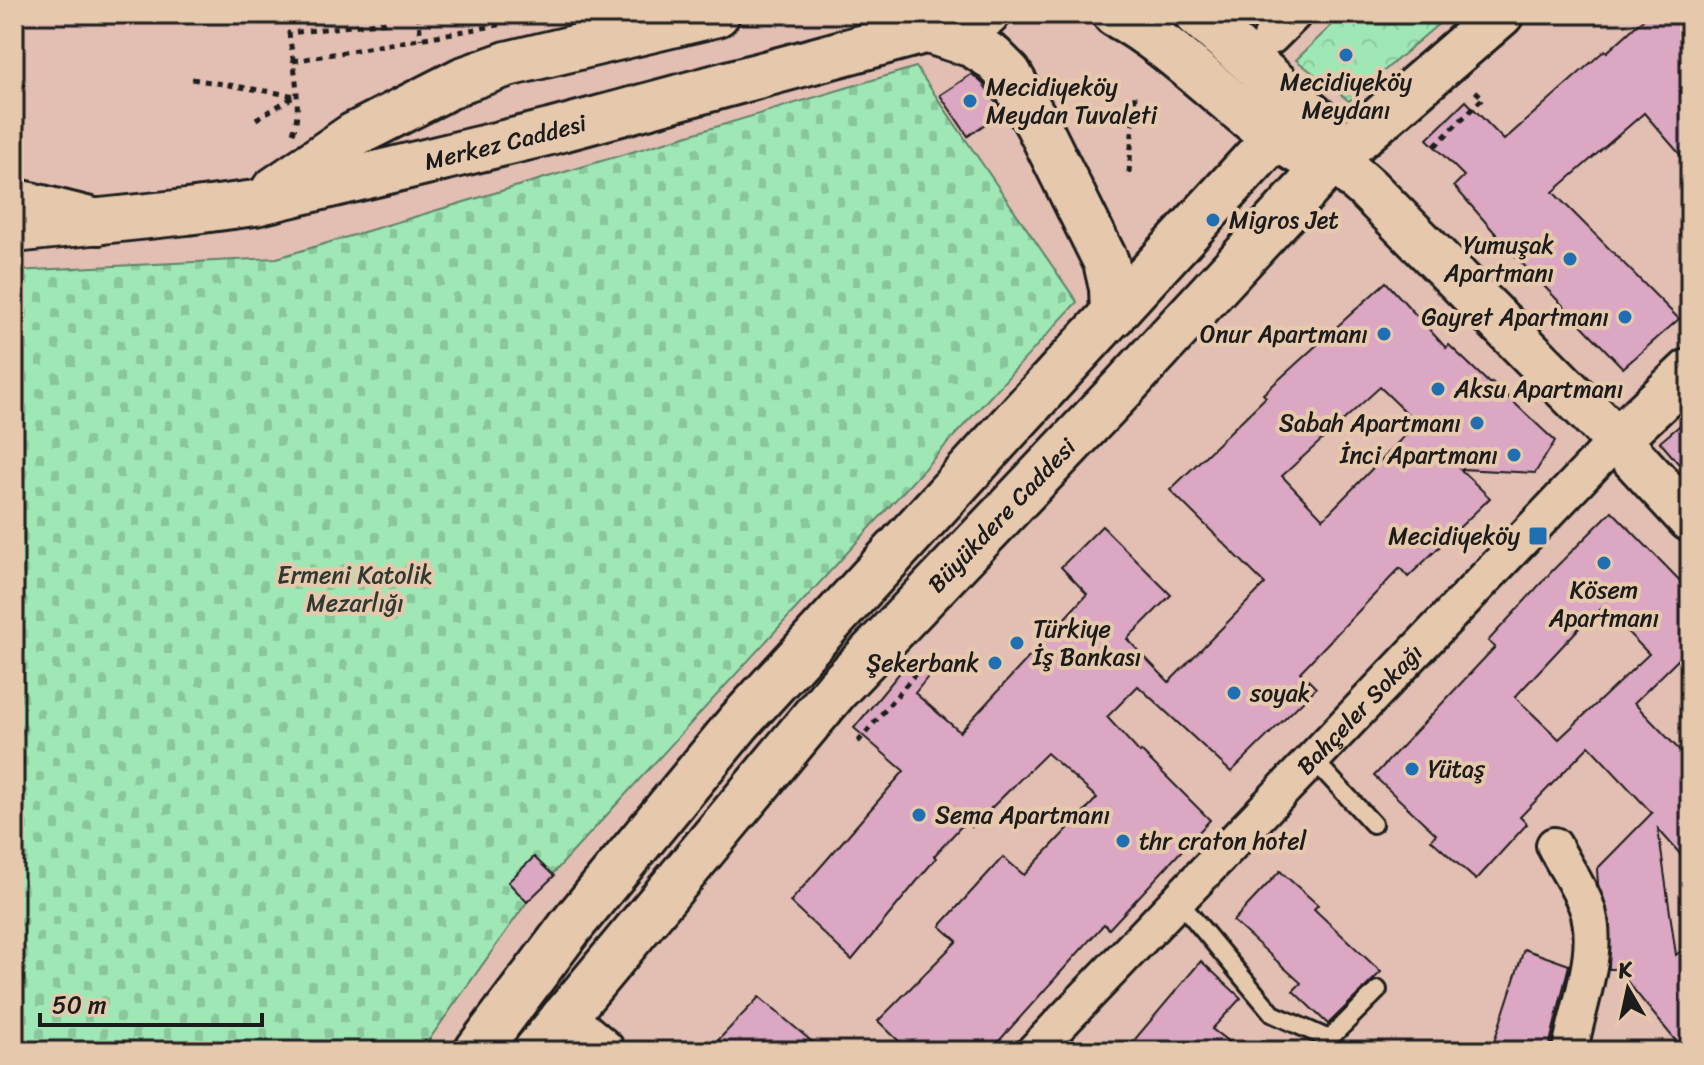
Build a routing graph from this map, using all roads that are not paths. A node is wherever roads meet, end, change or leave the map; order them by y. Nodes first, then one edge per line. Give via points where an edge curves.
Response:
1 (717, 14) edge
2 (987, 14) edge
3 (1115, 14) edge
4 (1197, 14) edge
5 (1501, 14) edge
6 (928, 31) junction
7 (1275, 137) junction
8 (1334, 159) junction
9 (14, 201) edge
10 (255, 203) junction
11 (98, 222) junction
12 (14, 230) edge
13 (1113, 315) junction
14 (1690, 371) edge
15 (1617, 440) junction
16 (1690, 519) edge
17 (1313, 759) junction
18 (1373, 824) dead end
19 (1554, 845) dead end
20 (1178, 900) junction
21 (526, 985) junction
22 (1378, 990) dead end
23 (488, 1036) edge
24 (543, 1043) edge
25 (1044, 1046) edge
26 (602, 1051) edge
27 (1570, 1051) edge

1 - 10 main road via 507,64 462,80 354,135
2 - 6 main road, Merkez Caddesi
3 - 7 main road via 1141,28
4 - 8 main road via 1318,121 1333,146
5 - 8 main road, Büyükdere Caddesi
6 - 10 main road, Merkez Caddesi via 508,143
6 - 13 main road via 973,45 1009,74 1106,262
7 - 8 main road via 1302,153
7 - 13 main road
8 - 15 main road
8 - 24 main road, Büyükdere Caddesi via 837,689
9 - 11 main road
10 - 11 main road, Merkez Caddesi
11 - 12 main road, Merkez Caddesi
13 - 21 main road via 739,722
14 - 15 main road, Bahçeler Sokağı
15 - 16 main road
15 - 17 street, Bahçeler Sokağı
17 - 18 lane
17 - 20 street, Bahçeler Sokağı
19 - 27 street via 1587,908 1592,958
20 - 22 lane via 1273,1014 1329,1039
20 - 25 street, Bahçeler Sokağı
21 - 23 main road
21 - 24 main road
23 - 24 main road
24 - 26 main road

